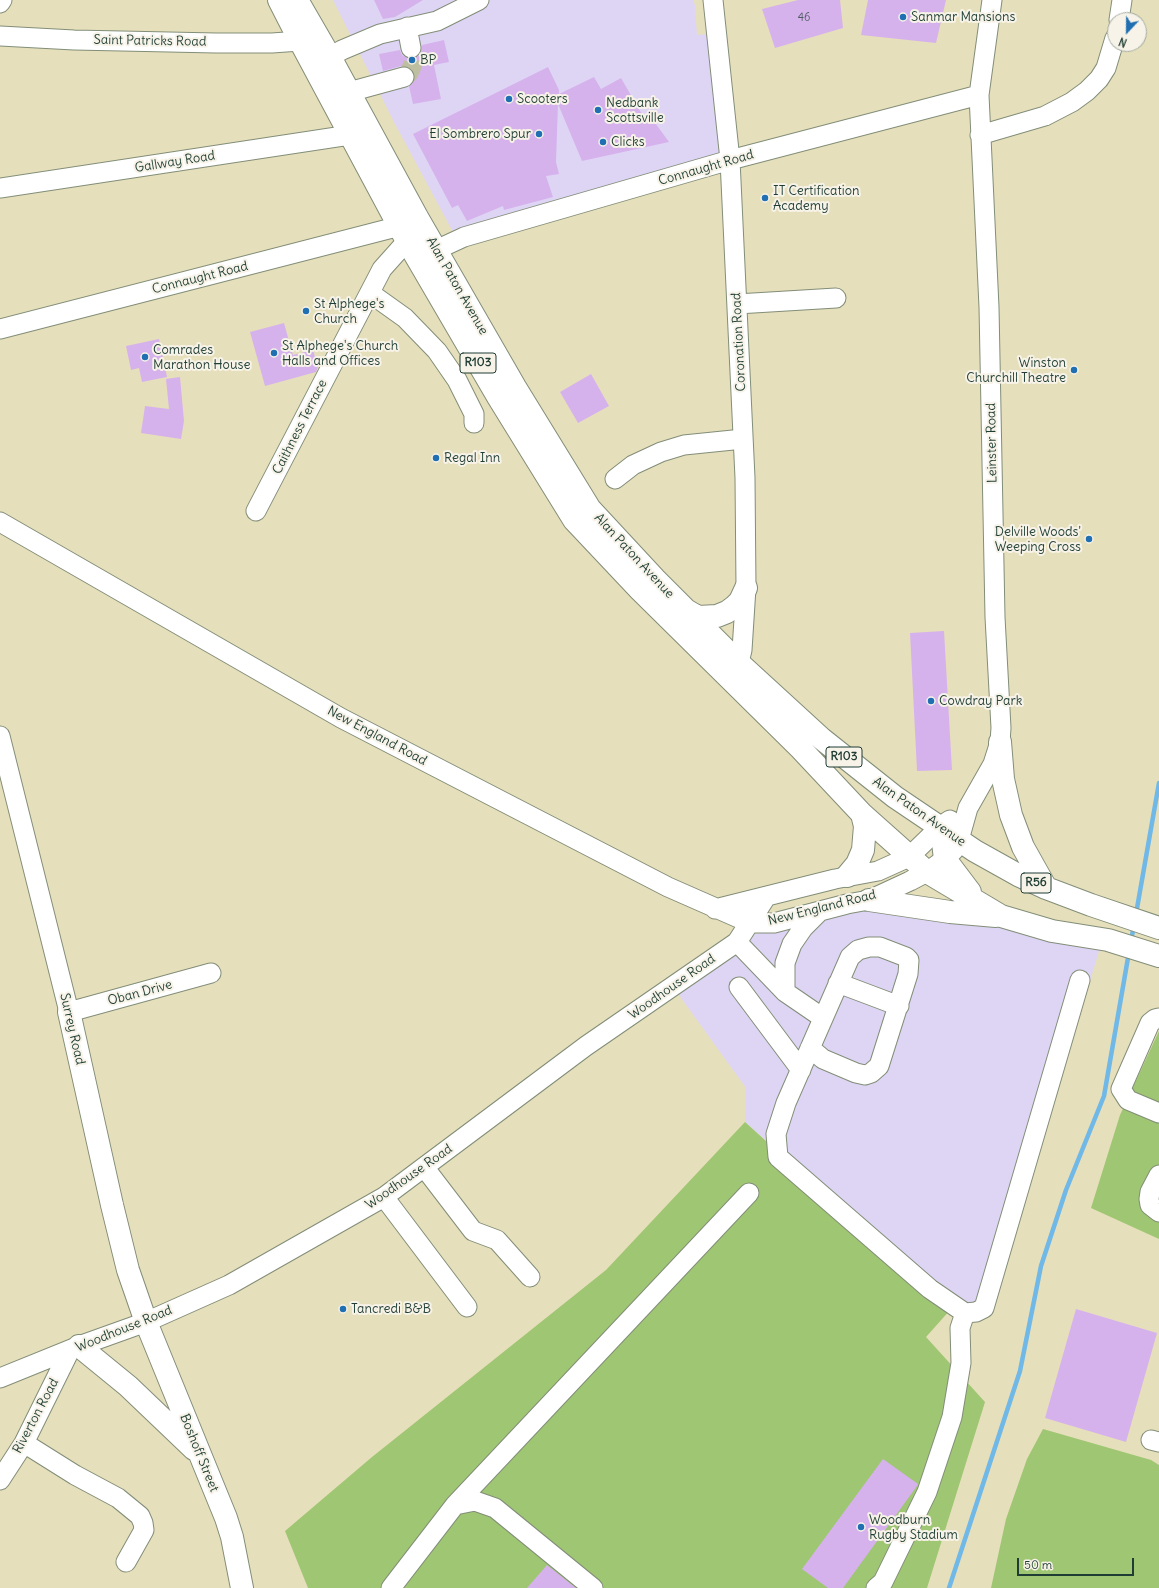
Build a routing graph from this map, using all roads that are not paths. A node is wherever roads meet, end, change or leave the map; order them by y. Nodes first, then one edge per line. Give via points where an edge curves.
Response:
1 (2, 0) edge
2 (279, 0) edge
3 (297, 0) edge
4 (479, 0) edge
5 (713, 0) edge
6 (992, 0) edge
7 (1122, 0) edge
8 (0, 2) edge
9 (1120, 12) edge
10 (407, 27) junction
11 (0, 36) edge
12 (300, 41) junction
13 (411, 48) tunnel mouth
14 (1111, 52) edge
15 (330, 57) junction
16 (404, 77) dead end
17 (349, 92) junction
18 (979, 95) junction
19 (350, 135) junction
20 (980, 135) junction
21 (730, 160) junction
22 (0, 188) edge
23 (404, 234) junction
24 (436, 250) junction
25 (370, 293) junction
26 (836, 298) dead end
27 (737, 304) junction
28 (0, 329) edge
29 (474, 423) dead end
30 (743, 439) junction
31 (615, 479) dead end
32 (256, 511) dead end
33 (0, 522) edge
34 (0, 534) edge
35 (46, 549) junction
36 (746, 588) junction
37 (685, 610) junction
38 (739, 663) junction
39 (734, 684) junction
40 (0, 736) edge
41 (1000, 742) junction
42 (968, 808) junction
43 (862, 814) junction
44 (941, 826) junction
45 (959, 840) junction
46 (909, 857) junction
47 (945, 859) junction
48 (927, 872) junction
49 (847, 876) junction
50 (1046, 888) junction
51 (766, 896) junction
52 (869, 900) junction
53 (978, 902) junction
54 (715, 909) junction
55 (820, 911) junction
56 (1001, 916) junction
57 (750, 923) junction
58 (1157, 927) edge
59 (737, 942) junction
60 (1154, 954) edge
61 (211, 973) dead end
62 (1080, 980) dead end
63 (838, 983) junction
64 (739, 987) dead end
65 (785, 992) junction
66 (899, 1006) junction
67 (69, 1012) junction
68 (823, 1018) junction
69 (1159, 1018) edge
70 (810, 1048) junction
71 (801, 1070) junction
72 (1159, 1113) edge
73 (424, 1167) junction
74 (1159, 1175) edge
75 (749, 1193) dead end
76 (384, 1197) junction
77 (1159, 1212) edge
78 (530, 1277) dead end
79 (467, 1307) dead end
80 (965, 1313) junction
81 (146, 1322) junction
82 (75, 1348) junction
83 (0, 1378) edge
84 (14, 1449) edge
85 (199, 1454) junction
86 (0, 1480) edge
87 (455, 1505) junction
88 (126, 1562) dead end
89 (242, 1588) edge
90 (391, 1588) edge
91 (593, 1588) edge
92 (876, 1588) edge

1 - 8 street
2 - 12 main road, Alan Paton Avenue / R103
3 - 15 main road, Alan Paton Avenue / R103
4 - 10 street via 437,21
5 - 21 street, Coronation Road
6 - 18 street, Leinster Road
7 - 9 street
10 - 13 street
10 - 15 street via 380,34
11 - 12 street, Saint Patricks Road via 216,43
12 - 19 main road, Alan Paton Avenue / R103
14 - 20 street via 1106,68 1099,79 1072,102 1045,116
15 - 17 main road, Alan Paton Avenue / R103
16 - 17 street
17 - 24 main road, Alan Paton Avenue / R103
18 - 20 street, Leinster Road
18 - 21 street, Connaught Road
19 - 22 street, Gallway Road
19 - 23 main road, Alan Paton Avenue / R103
20 - 41 street, Leinster Road via 989,307
21 - 24 street, Connaught Road via 464,237
21 - 27 street, Coronation Road
23 - 25 street, Caithness Terrace
23 - 28 street, Connaught Road
23 - 39 main road, Alan Paton Avenue / R103 via 498,397 574,520
24 - 37 main road, Alan Paton Avenue / R103 via 515,387 590,509
25 - 29 street via 405,318 437,351 457,380 474,414
25 - 32 street, Caithness Terrace
26 - 27 street
27 - 30 street, Coronation Road
30 - 31 street via 684,445 661,452 633,465
30 - 36 street, Coronation Road
33 - 35 street, New England Road
34 - 35 street, New England Road
35 - 54 street, New England Road via 341,718
36 - 37 main road via 735,606 717,616 698,617
36 - 38 street, Coronation Road via 744,632
37 - 38 main road, Alan Paton Avenue / R103
38 - 39 street, Coronation Road
38 - 44 main road, Alan Paton Avenue / R103 via 845,758 895,797
39 - 43 main road, Alan Paton Avenue / R103 via 801,749
40 - 67 street, Surrey Road
41 - 42 street, Leinster Road via 993,764
41 - 50 main road via 1003,779 1011,815 1023,847
42 - 44 street, Leinster Road
42 - 45 street, Leinster Road
43 - 46 main road, Alan Paton Avenue / R103
43 - 49 main road via 865,826 863,850 857,864
44 - 45 main road, Alan Paton Avenue / R103
44 - 46 street, New England Road
44 - 47 main road
45 - 47 street, Leinster Road
45 - 50 main road, Alan Paton Avenue / R56 via 992,861
46 - 48 main road, Alan Paton Avenue / R103
46 - 49 street, New England Road via 878,871
47 - 48 street, New England Road
47 - 53 main road
48 - 52 street, New England Road
48 - 53 main road, Alan Paton Avenue
49 - 51 street, New England Road
50 - 58 main road, Alan Paton Avenue / R56
51 - 54 street, New England Road
51 - 57 street, Woodhouse Road
52 - 55 street, New England Road
52 - 56 main road via 950,912
53 - 56 main road, Alan Paton Avenue
54 - 57 street, New England Road
55 - 57 street, New England Road via 774,922
55 - 65 street via 802,928 792,944 785,963
56 - 60 main road, Alan Paton Avenue via 1052,931 1108,940
57 - 59 street, Woodhouse Road
59 - 65 street
59 - 73 street, Woodhouse Road via 586,1046
61 - 67 street, Oban Drive
62 - 80 street via 984,1308
63 - 66 street
63 - 66 street via 850,957 858,950 880,947 900,954 909,960
63 - 68 street
64 - 71 street
65 - 68 street
66 - 70 street via 879,1066 871,1073 865,1075 842,1068
67 - 81 main road, Surrey Road via 126,1262
68 - 70 street
69 - 72 street via 1150,1024 1121,1089 1128,1100
70 - 71 street
71 - 80 street via 776,1134 778,1157 930,1289
73 - 76 street, Woodhouse Road
73 - 78 street via 474,1231 497,1240
74 - 77 street via 1149,1199 1150,1204
75 - 87 street
76 - 79 street
76 - 81 street, Woodhouse Road via 229,1286
80 - 92 street via 960,1328 961,1363 952,1417 927,1492 883,1582
81 - 82 street, Woodhouse Road
81 - 85 main road, Boshoff Street
82 - 83 street, Woodhouse Road
82 - 84 street, Riverton Road
82 - 85 main road via 128,1386
84 - 86 street, Riverton Road
84 - 88 street via 75,1475 118,1498 140,1516 144,1530
85 - 89 main road, Boshoff Street via 226,1518
87 - 90 street
87 - 91 street via 475,1501 495,1508

